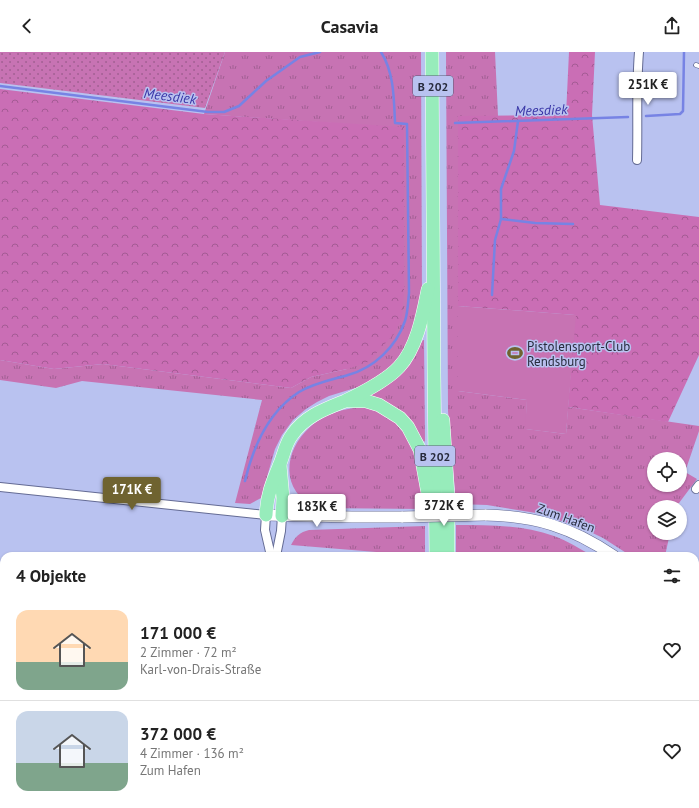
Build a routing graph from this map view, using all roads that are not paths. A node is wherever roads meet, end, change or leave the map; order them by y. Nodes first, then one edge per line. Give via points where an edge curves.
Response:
1 (432, 52) edge
2 (638, 52) edge
3 (637, 160) dead end
4 (434, 263) junction
5 (434, 378) junction
6 (344, 401) junction
7 (280, 464) junction
8 (0, 487) edge
9 (266, 515) junction
10 (282, 516) junction
11 (436, 534) junction
12 (270, 552) edge
13 (277, 552) edge
14 (436, 552) edge
15 (448, 552) edge
16 (608, 552) edge

1 - 4 highway, B 202
2 - 3 street
4 - 5 highway, B 202
4 - 6 highway via 421,322 414,342 399,367 367,390
5 - 11 highway, B 202
5 - 15 highway via 442,402 448,496
6 - 7 highway via 315,413 303,422 292,435
6 - 11 highway via 366,401 379,405 400,418 408,428 420,450
7 - 9 highway via 268,492
7 - 10 highway
8 - 9 street
9 - 10 main road, Zum Hafen
9 - 12 street via 265,530
10 - 13 street
10 - 16 main road, Zum Hafen, bridge via 509,516 530,519 574,533
11 - 14 highway, B 202

